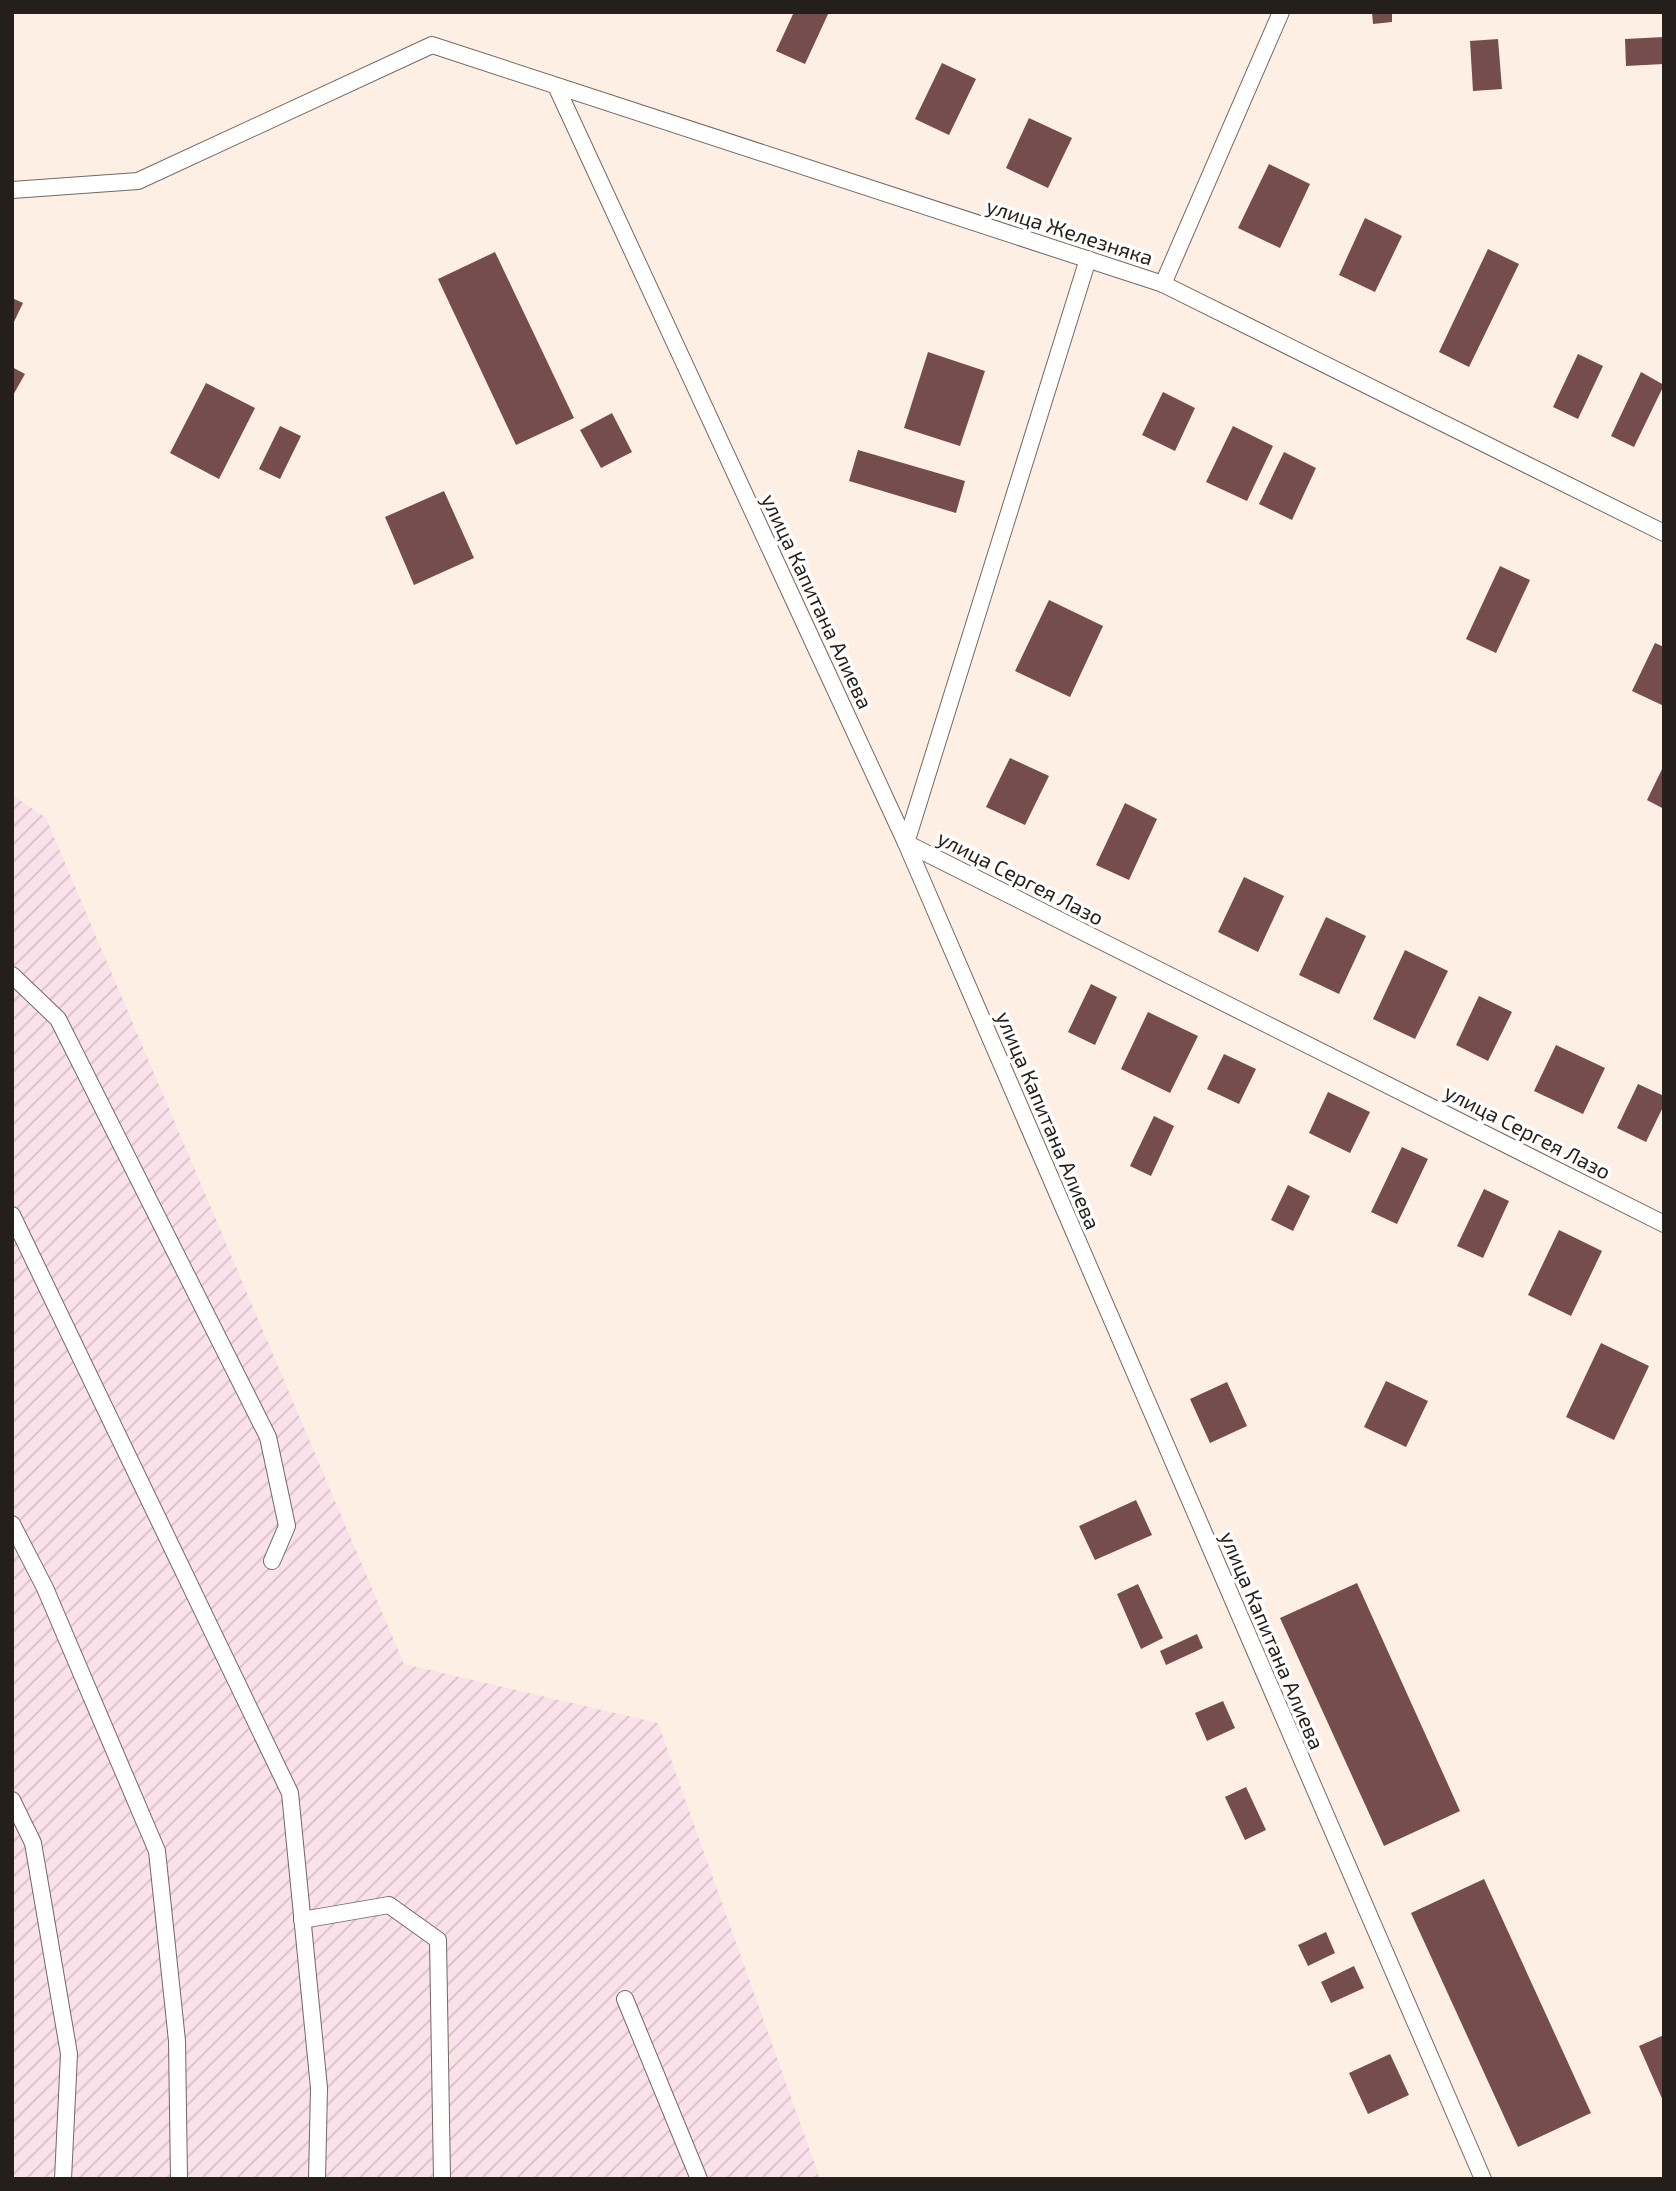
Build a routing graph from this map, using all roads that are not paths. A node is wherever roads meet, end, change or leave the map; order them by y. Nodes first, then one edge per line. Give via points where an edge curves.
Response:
1 (1281, 12) edge
2 (556, 86) junction
3 (12, 190) edge
4 (1088, 258) junction
5 (1163, 284) junction
6 (1664, 533) edge
7 (906, 843) junction
8 (12, 975) edge
9 (12, 1215) edge
10 (1664, 1224) edge
11 (12, 1524) edge
12 (272, 1561) dead end
13 (12, 1800) edge
14 (302, 1920) junction
15 (625, 1998) dead end
16 (63, 2179) edge
17 (179, 2179) edge
18 (317, 2179) edge
19 (442, 2179) edge
20 (699, 2179) edge
21 (1483, 2179) edge

1 - 5 lane
2 - 3 lane, улица Железняка via 432,45 138,181
2 - 4 lane, улица Железняка
2 - 7 lane, улица Капитана Алиева
4 - 5 lane, улица Железняка
4 - 7 lane, улица Сергея Лазо
5 - 6 lane, улица Железняка
7 - 10 lane, улица Сергея Лазо
7 - 21 lane, улица Капитана Алиева
8 - 12 lane via 58,1019 268,1437 287,1526
9 - 14 lane via 290,1793
11 - 17 lane via 45,1588 157,1850 177,2041
13 - 16 lane via 33,1843 69,2054
14 - 18 lane via 319,2088
14 - 19 lane via 389,1905 438,1940
15 - 20 lane

